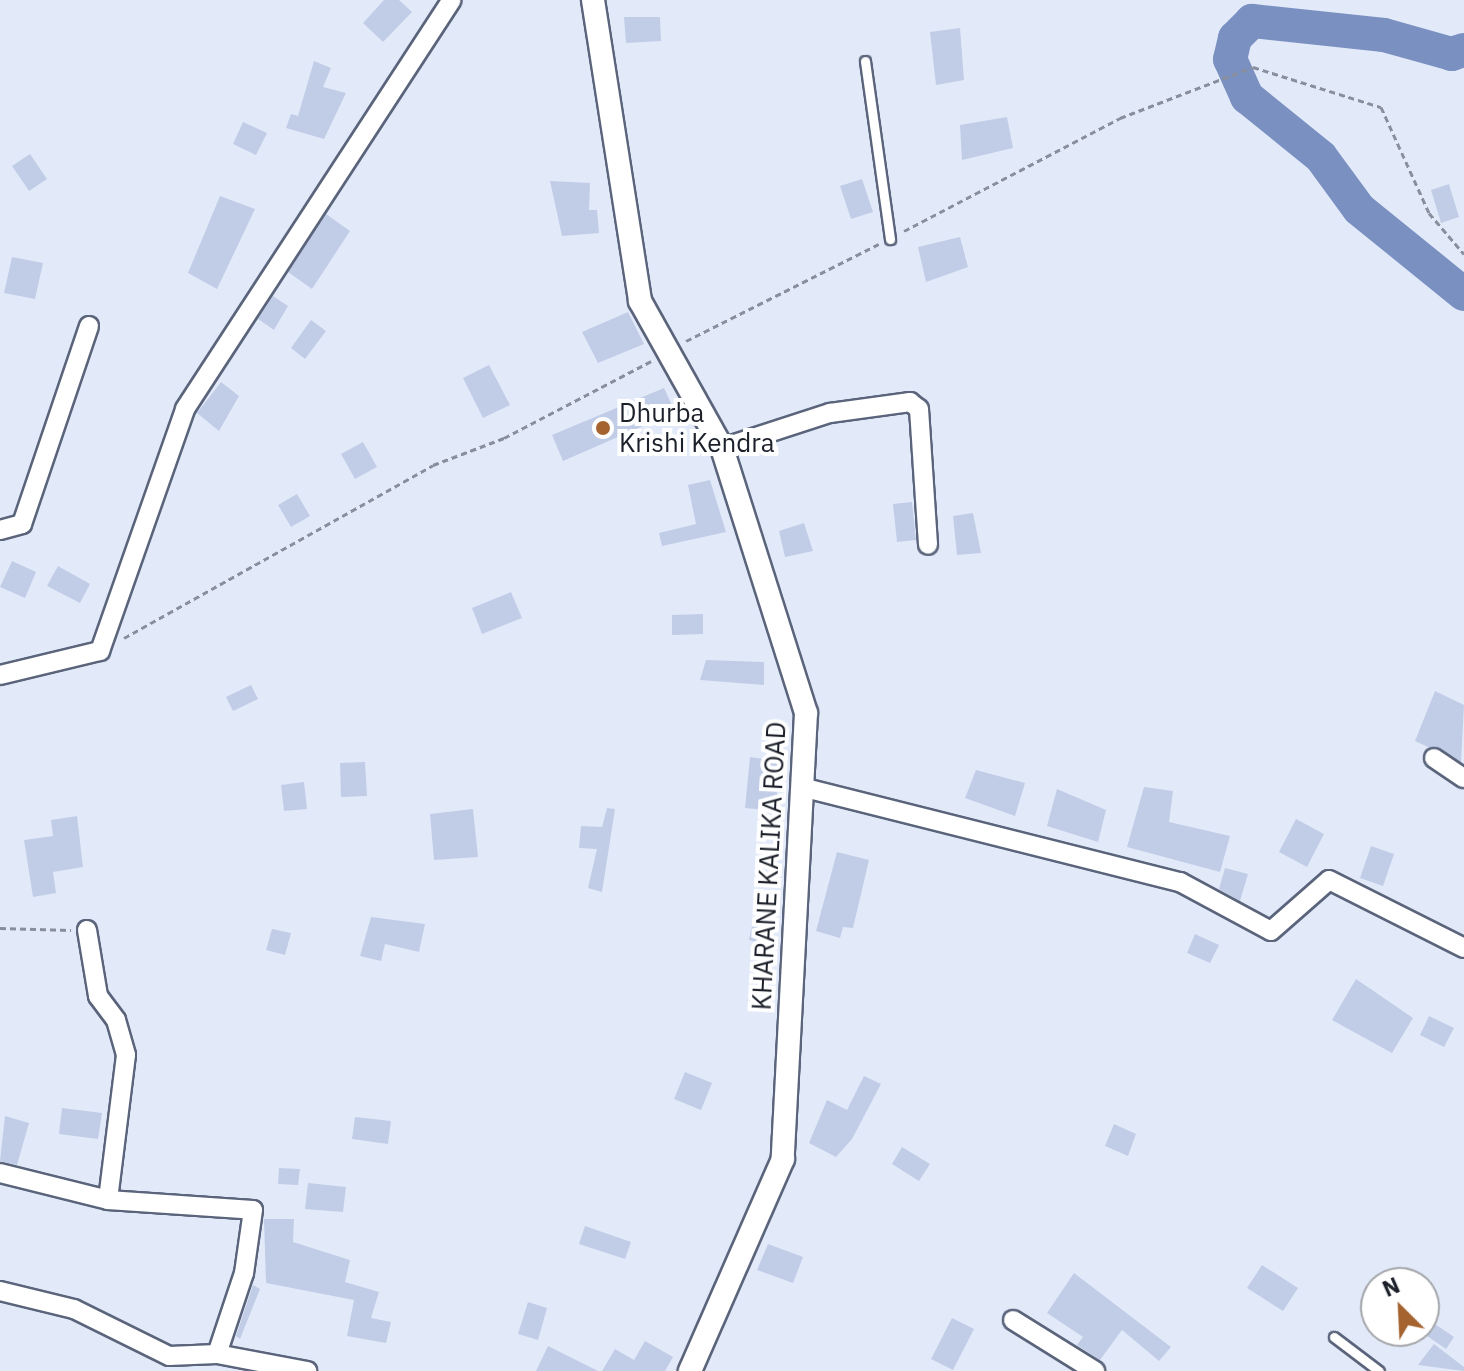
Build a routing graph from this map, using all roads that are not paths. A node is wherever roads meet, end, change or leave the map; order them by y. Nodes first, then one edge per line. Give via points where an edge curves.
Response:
1 (452, 0) edge
2 (593, 0) edge
3 (865, 61) dead end
4 (890, 239) road end
5 (89, 326) dead end
6 (722, 448) junction
7 (0, 530) edge
8 (928, 545) dead end
9 (0, 675) edge
10 (1434, 758) dead end
11 (1464, 778) edge
12 (805, 788) junction
13 (87, 930) road end
14 (1464, 948) edge
15 (0, 1173) edge
16 (108, 1200) junction
17 (0, 1291) edge
18 (1013, 1320) dead end
19 (1334, 1337) dead end
20 (217, 1354) junction
21 (307, 1371) edge
22 (690, 1371) edge
23 (1095, 1371) edge
24 (1379, 1371) edge

1 - 9 street via 185,409 100,651
2 - 6 street, KHARANE KALIKA ROAD via 634,278 664,353
3 - 4 lane
5 - 7 street via 22,524
6 - 8 street via 830,413 910,402 919,409
6 - 12 street, KHARANE KALIKA ROAD via 801,683
10 - 11 street
12 - 14 street via 1180,882 1271,931 1329,880
12 - 22 street, KHARANE KALIKA ROAD via 783,1159
13 - 16 street via 98,996 116,1020 126,1055
15 - 16 street
16 - 20 street via 253,1210 244,1273
17 - 20 street via 74,1309 169,1356
18 - 23 street
19 - 24 lane
20 - 21 street

